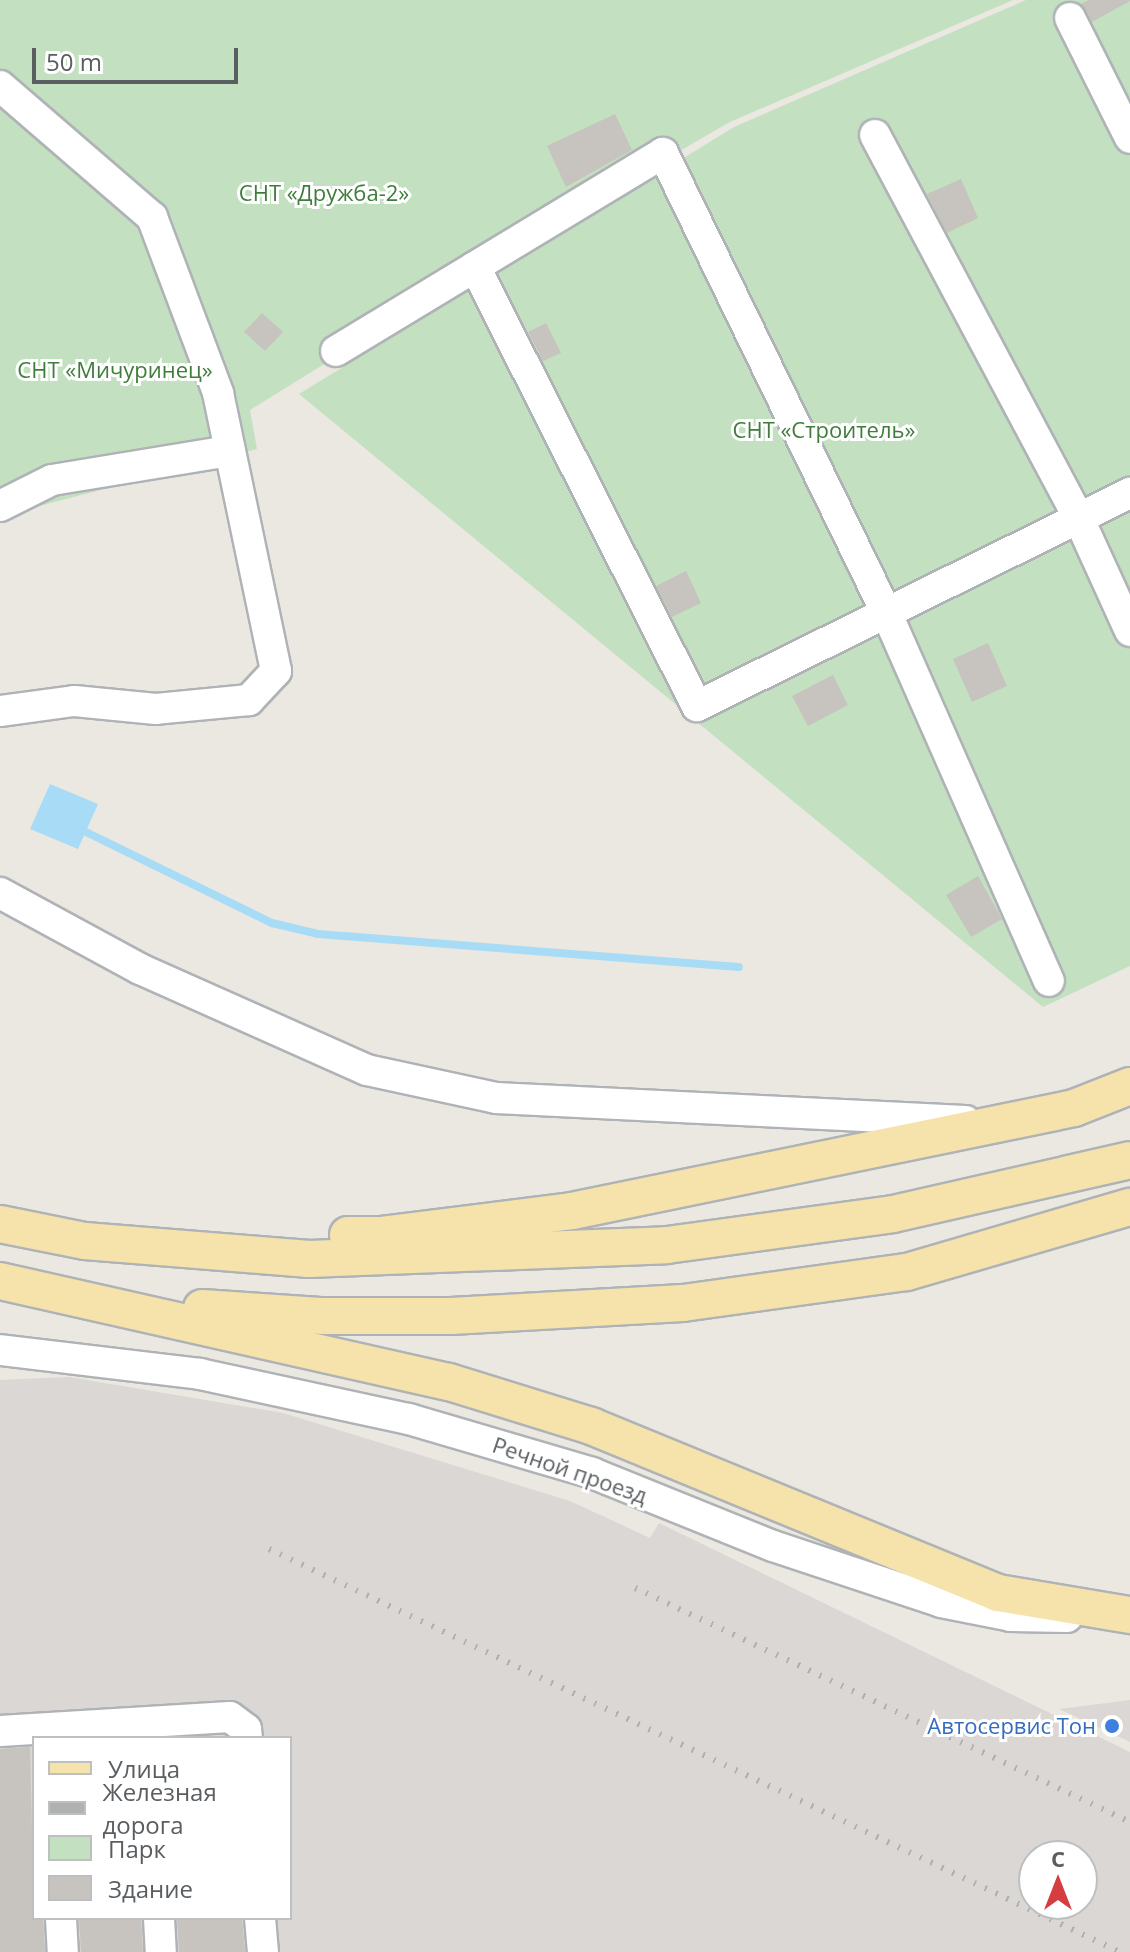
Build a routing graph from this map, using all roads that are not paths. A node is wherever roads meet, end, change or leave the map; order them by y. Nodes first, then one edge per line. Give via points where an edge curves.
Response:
1 (1070, 18) dead end
2 (0, 86) edge
3 (875, 135) dead end
4 (1130, 138) edge
5 (475, 267) junction
6 (336, 351) dead end
7 (230, 451) junction
8 (1130, 493) edge
9 (0, 506) edge
10 (1079, 519) junction
11 (887, 614) junction
12 (1130, 631) edge
13 (0, 711) edge
14 (0, 893) edge
15 (1049, 981) dead end
16 (1130, 1086) edge
17 (999, 1123) junction
18 (1130, 1160) edge
19 (1130, 1207) edge
20 (17, 1227) edge
21 (0, 1281) edge
22 (85, 1299) junction
23 (0, 1350) edge
24 (1130, 1616) edge
25 (148, 1730) edge
26 (0, 1731) edge
27 (51, 1733) edge
28 (247, 1736) edge
29 (61, 1920) edge
30 (159, 1920) edge
31 (260, 1920) edge
32 (63, 1952) edge
33 (161, 1952) edge
34 (263, 1952) edge

1 - 4 street
2 - 7 street via 152,217 218,393
3 - 10 street
5 - 6 street
5 - 11 street via 697,706
5 - 11 street via 663,153
7 - 9 street via 52,480
7 - 13 street via 276,671 249,700 156,709 74,701
8 - 10 street
10 - 11 street
10 - 12 street
11 - 15 street
14 - 17 street via 154,976 367,1070 496,1098
16 - 17 main road via 1074,1108
17 - 20 main road via 572,1211 380,1235
18 - 20 main road via 893,1214 667,1245 427,1258 294,1258 85,1241
19 - 22 main road via 907,1272 683,1303 451,1316 324,1316
21 - 22 main road
22 - 24 main road via 449,1382 591,1426 998,1593
23 - 24 street, Речной проезд via 200,1374 409,1419 592,1473 773,1546 941,1602 1011,1616
25 - 27 street
25 - 28 street via 230,1717 246,1729
26 - 27 street
29 - 32 street
30 - 33 street
31 - 34 street

